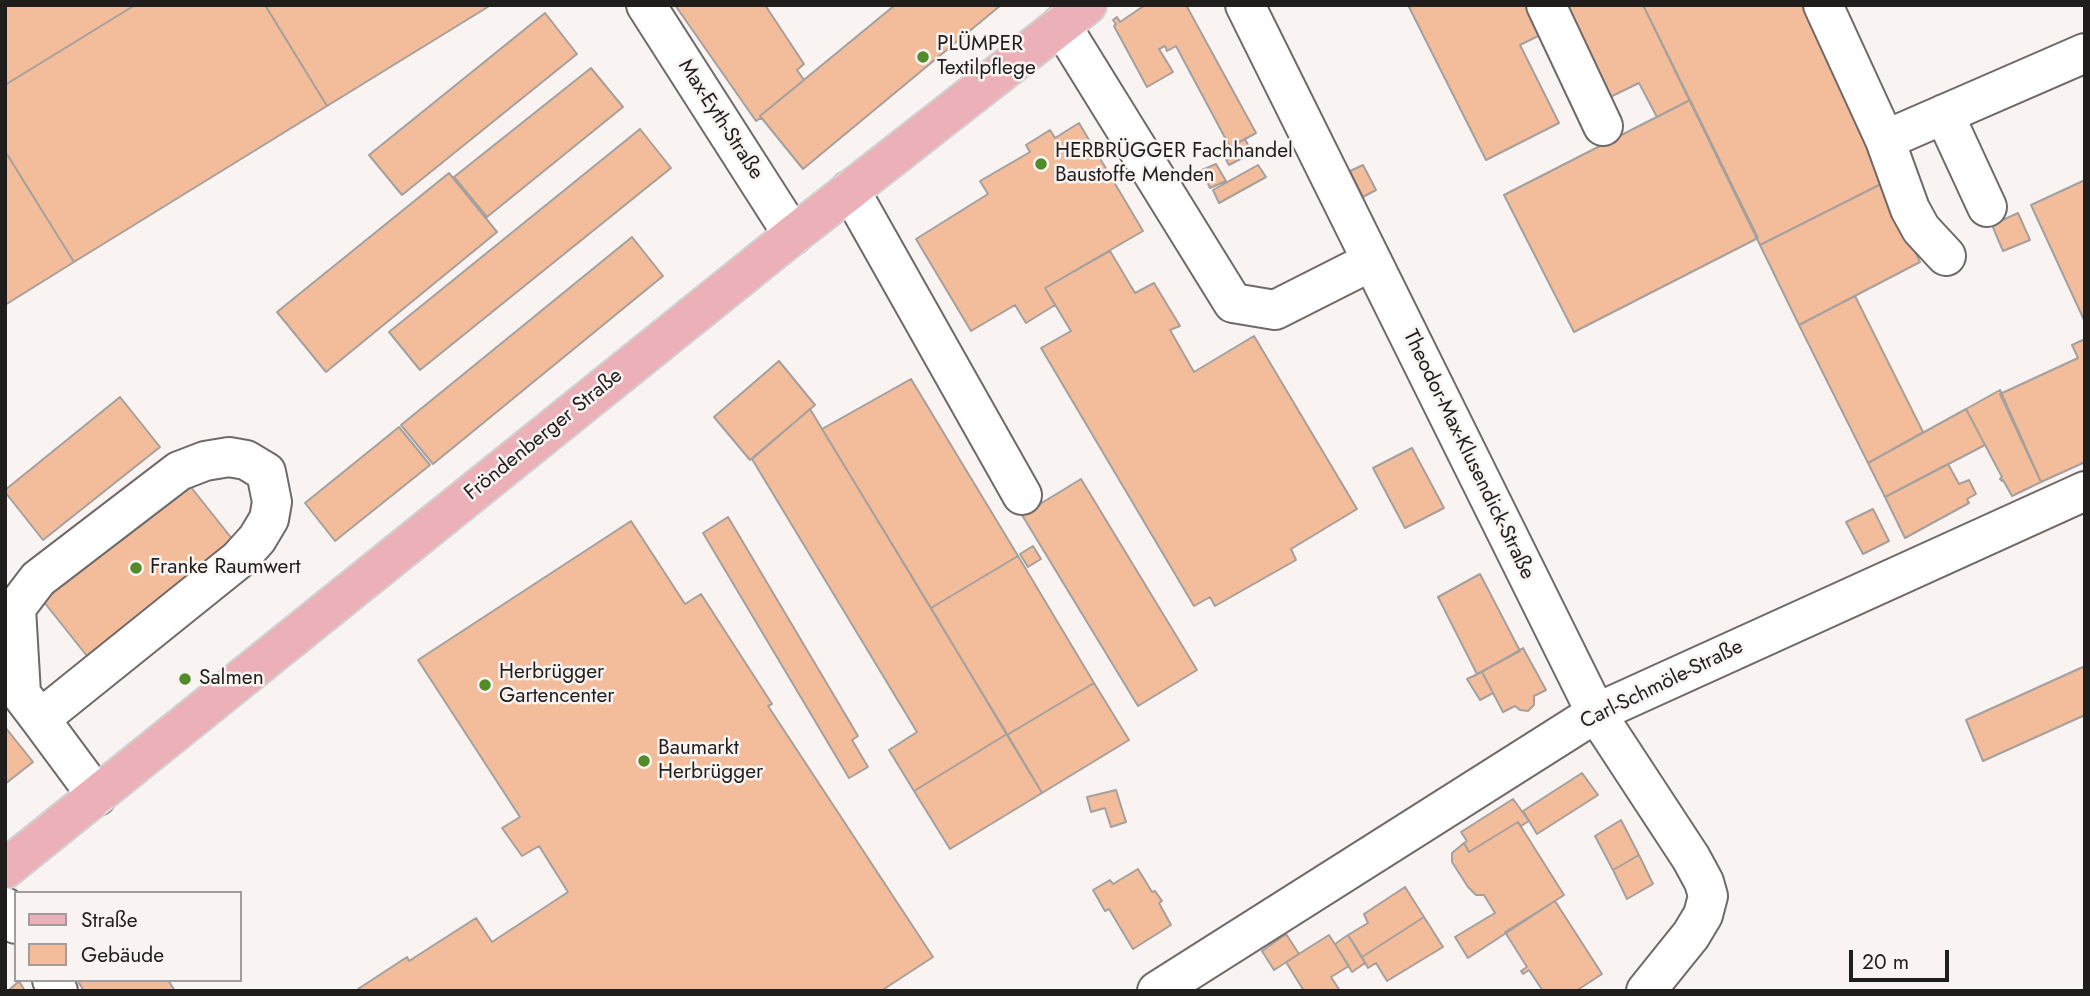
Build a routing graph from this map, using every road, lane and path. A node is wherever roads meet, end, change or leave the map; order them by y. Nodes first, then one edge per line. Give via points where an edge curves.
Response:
1 (646, 5) edge
2 (1245, 5) edge
3 (1546, 5) edge
4 (1823, 5) edge
5 (1074, 15) edge
6 (2085, 53) edge
7 (1944, 114) junction
8 (1603, 126) dead end
9 (1885, 140) junction
10 (850, 190) junction
11 (1987, 207) dead end
12 (793, 234) junction
13 (1945, 256) dead end
14 (1372, 261) junction
15 (2085, 491) edge
16 (1022, 495) dead end
17 (1596, 713) junction
18 (40, 719) junction
19 (97, 796) junction
20 (5, 869) edge
21 (1157, 991) edge
22 (1646, 991) edge

1 - 12 street, Max-Eyth-Straße
2 - 14 street, Theodor-Max-Klusendick-Straße
3 - 8 street
4 - 9 street
5 - 10 main road, Fröndenberger Straße
5 - 14 street via 1233,303 1275,310
6 - 7 street
7 - 9 street
7 - 11 street
9 - 13 street via 1910,209
10 - 12 main road, Fröndenberger Straße
10 - 16 street
12 - 19 main road, Fröndenberger Straße
14 - 17 street, Theodor-Max-Klusendick-Straße
15 - 17 street, Carl-Schmöle-Straße
17 - 21 street, Carl-Schmöle-Straße
17 - 22 street, Theodor-Max-Klusendick-Straße via 1691,858 1708,896 1691,935
18 - 18 street via 21,694 16,608 38,579 179,471 229,457 246,460 266,472 270,519 239,559
18 - 19 street
19 - 20 main road, Fröndenberger Straße

